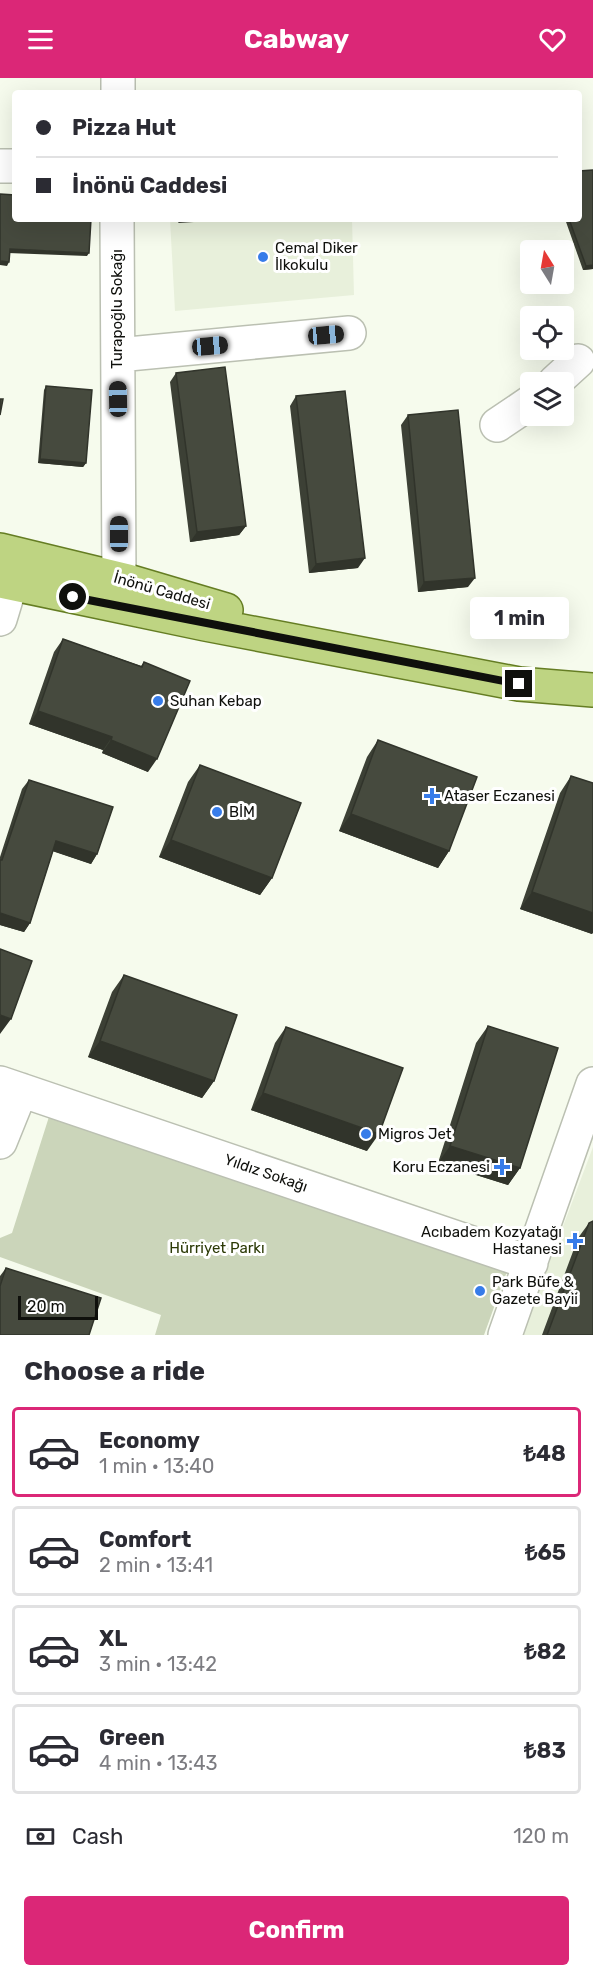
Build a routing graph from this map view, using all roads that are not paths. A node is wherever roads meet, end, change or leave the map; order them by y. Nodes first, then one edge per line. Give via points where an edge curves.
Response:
1 (117, 222) edge
2 (350, 333) dead end
3 (117, 355) junction
4 (520, 409) edge
5 (497, 425) dead end
6 (8, 567) edge
7 (119, 579) junction
8 (0, 619) edge
9 (320, 645) junction
10 (519, 684) junction
11 (593, 690) edge
12 (593, 705) edge
13 (593, 1084) edge
14 (11, 1086) edge
15 (0, 1142) edge
16 (531, 1263) junction
17 (505, 1335) edge

1 - 3 street, Turapoğlu Sokağı
2 - 3 street
3 - 7 street, Turapoğlu Sokağı
4 - 5 street
6 - 7 street
6 - 8 street
6 - 9 main road, İnönü Caddesi via 205,624
7 - 9 main road, İnönü Caddesi via 251,618
9 - 10 main road, İnönü Caddesi
10 - 11 main road, İnönü Caddesi
10 - 12 main road
13 - 16 street
14 - 15 street
14 - 16 street, Yıldız Sokağı
16 - 17 street

